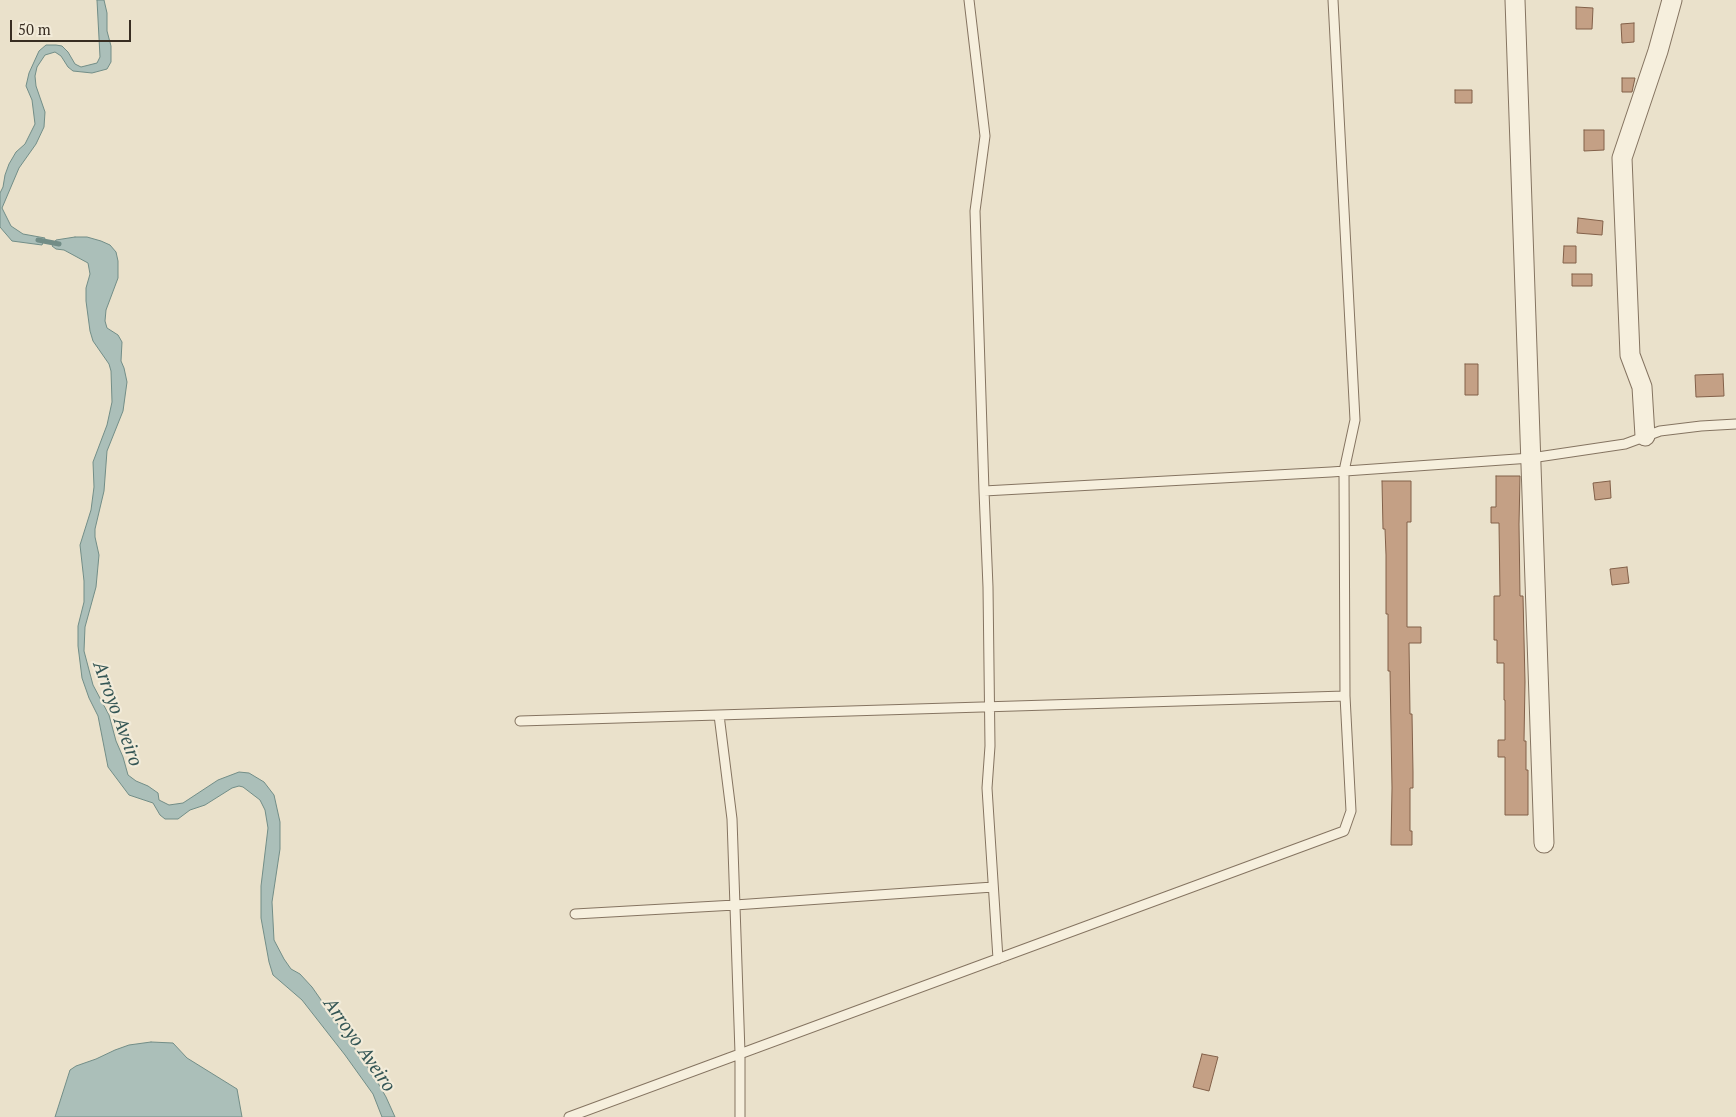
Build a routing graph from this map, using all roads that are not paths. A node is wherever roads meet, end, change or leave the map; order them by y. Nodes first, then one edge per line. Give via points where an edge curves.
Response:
1 (969, 0) edge
2 (1333, 0) edge
3 (1515, 0) edge
4 (1672, 0) edge
5 (1736, 424) edge
6 (1646, 436) junction
7 (1530, 458) junction
8 (1344, 471) junction
9 (984, 491) junction
10 (1345, 696) junction
11 (990, 707) junction
12 (719, 715) junction
13 (520, 721) dead end
14 (1544, 843) dead end
15 (993, 887) junction
16 (735, 905) junction
17 (575, 914) dead end
18 (998, 959) junction
19 (740, 1053) junction
20 (569, 1117) edge
21 (740, 1117) edge

1 - 9 lane via 986,136 975,210
2 - 8 lane via 1354,420
3 - 7 street
4 - 6 street via 1622,158 1630,355 1642,387
5 - 6 lane via 1660,431
6 - 7 lane via 1626,444
7 - 8 lane
7 - 14 street
8 - 9 lane
8 - 10 lane
9 - 11 lane
10 - 11 lane
10 - 18 lane via 1351,812 1344,831
11 - 12 lane
11 - 15 lane via 987,788
12 - 13 lane
12 - 16 lane via 732,819
15 - 16 lane
15 - 18 lane
16 - 17 lane
16 - 19 lane
18 - 19 lane
19 - 20 lane
19 - 21 lane

